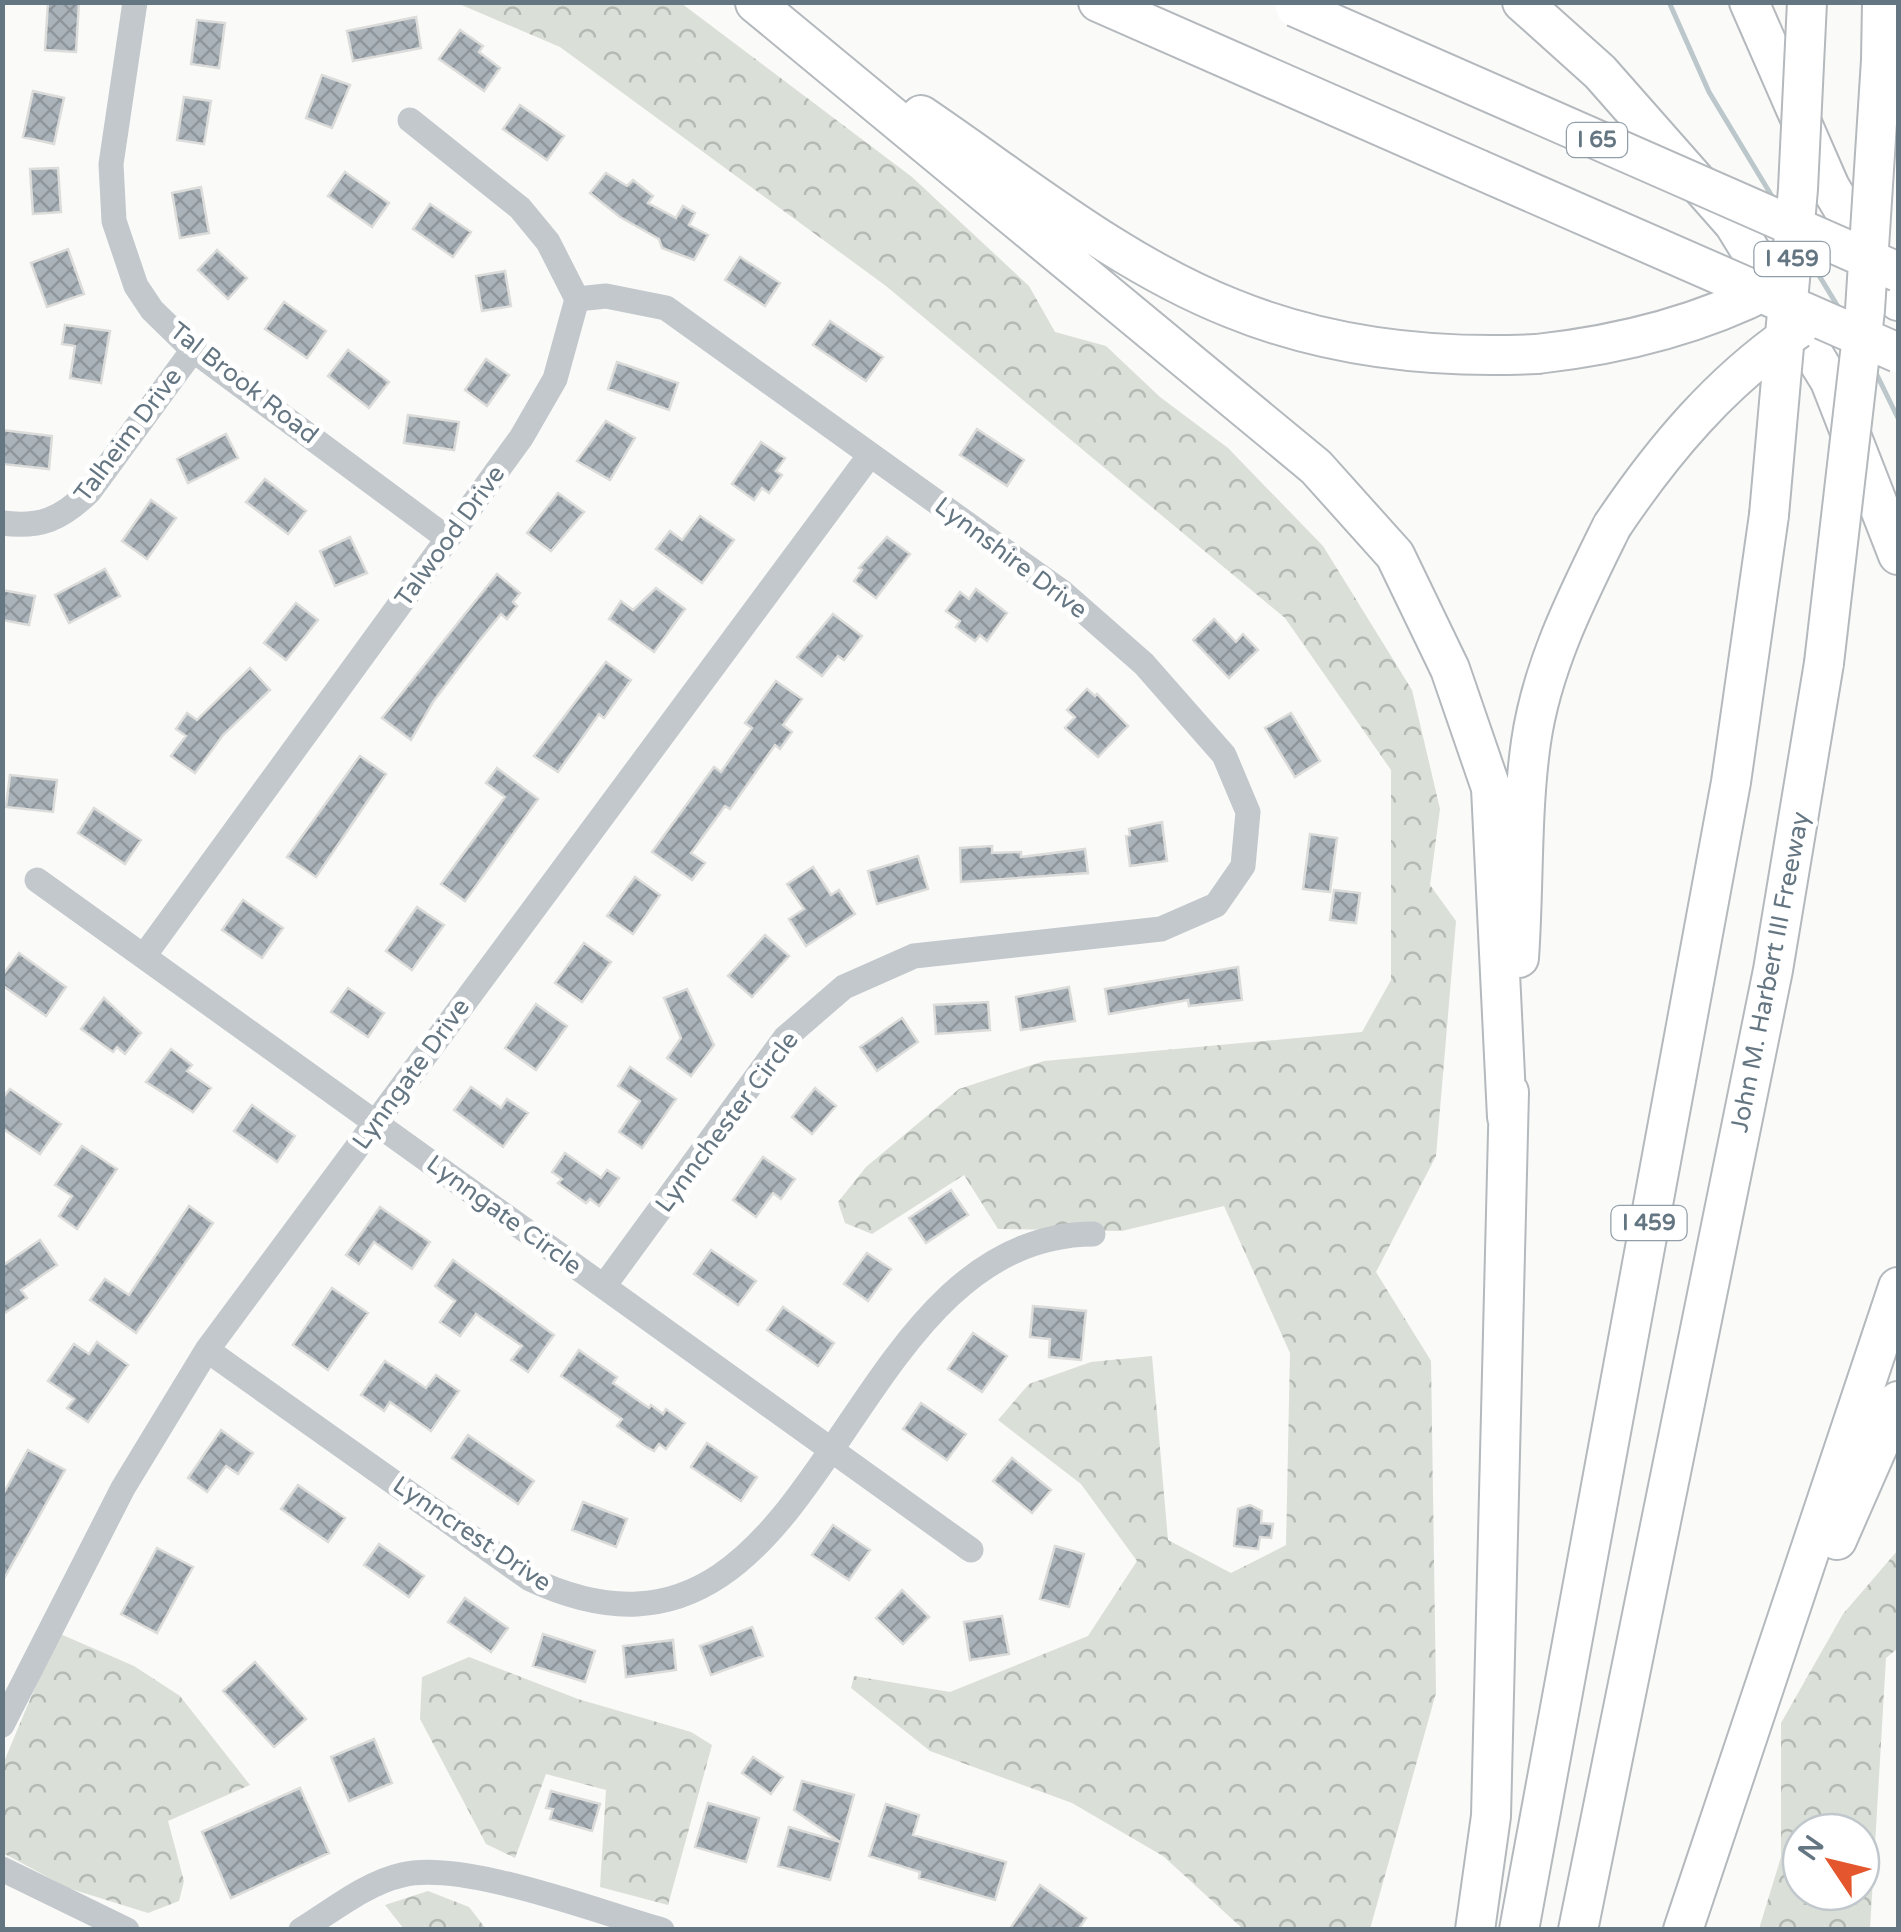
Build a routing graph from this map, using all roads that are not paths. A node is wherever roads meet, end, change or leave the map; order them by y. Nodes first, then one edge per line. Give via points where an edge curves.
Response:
1 (134, 2) edge
2 (1098, 2) edge
3 (1522, 2) edge
4 (1750, 2) edge
5 (1806, 2) edge
6 (1882, 2) edge
7 (755, 3) edge
8 (1289, 5) edge
9 (410, 120) dead end
10 (1898, 206) edge
11 (1898, 270) edge
12 (577, 298) junction
13 (1898, 302) edge
14 (193, 350) junction
15 (1898, 354) edge
16 (870, 455) junction
17 (2, 523) edge
18 (448, 538) junction
19 (1898, 554) edge
20 (36, 880) dead end
21 (1161, 929) joint
22 (144, 956) junction
23 (1507, 1118) junction
24 (375, 1122) junction
25 (1093, 1234) dead end
26 (604, 1286) junction
27 (1898, 1287) edge
28 (207, 1350) junction
29 (1898, 1401) edge
30 (831, 1449) junction
31 (971, 1550) dead end
32 (9, 1692) edge
33 (2, 1725) edge
34 (1750, 1734) junction
35 (2, 1869) edge
36 (127, 1930) edge
37 (301, 1930) edge
38 (662, 1930) edge
39 (1475, 1930) edge
40 (1518, 1930) edge
41 (1578, 1930) edge
42 (1683, 1930) edge

1 - 14 street, Tal Brook Road via 111,164 114,222 136,286
2 - 15 highway, bridge
3 - 19 highway via 1600,72 1734,224 1830,381
4 - 13 highway via 1830,187
5 - 40 highway, I 459, bridge via 1798,189 1768,515 1730,782
6 - 41 highway, John M. Harbert III Freeway / I 459, bridge via 1866,310 1824,663 1774,970
7 - 10 highway, bridge via 1124,251 1228,308 1387,350 1537,354 1630,340 1710,315 1815,266
7 - 23 highway via 1316,466 1394,554 1450,670 1491,788
8 - 11 highway, I 65, bridge
9 - 12 street via 520,208 548,242
11 - 23 highway, bridge via 1796,330 1721,390 1612,526 1568,614 1531,742
12 - 16 street, Lynnshire Drive via 606,296 666,308
12 - 18 street, Talwood Drive via 555,379
14 - 17 street, Talheim Drive via 70,510 52,522
14 - 18 street, Tal Brook Road
16 - 21 street, Lynnshire Drive via 1062,592 1144,664 1224,755 1248,812 1243,866 1216,905
16 - 24 street, Lynngate Drive
18 - 22 street, Talwood Drive
20 - 22 street, Lynngate Circle
21 - 26 street, Lynnchester Circle via 914,956 844,987 785,1038
22 - 24 street, Lynngate Circle
23 - 39 highway via 1491,1816
24 - 26 street, Lynngate Circle
24 - 28 street, Lynngate Drive
25 - 30 street, Lynncrest Drive via 1006,1253 970,1275 937,1304
26 - 30 street, Lynngate Circle
27 - 34 highway
28 - 30 street, Lynncrest Drive via 530,1579 601,1602 656,1601 710,1583 775,1531
28 - 32 street, Lynngate Drive
29 - 34 highway
30 - 31 street, Lynngate Circle
32 - 33 street, Lynngate Drive
34 - 42 highway
35 - 36 street
37 - 38 street via 370,1888 419,1871 460,1875

